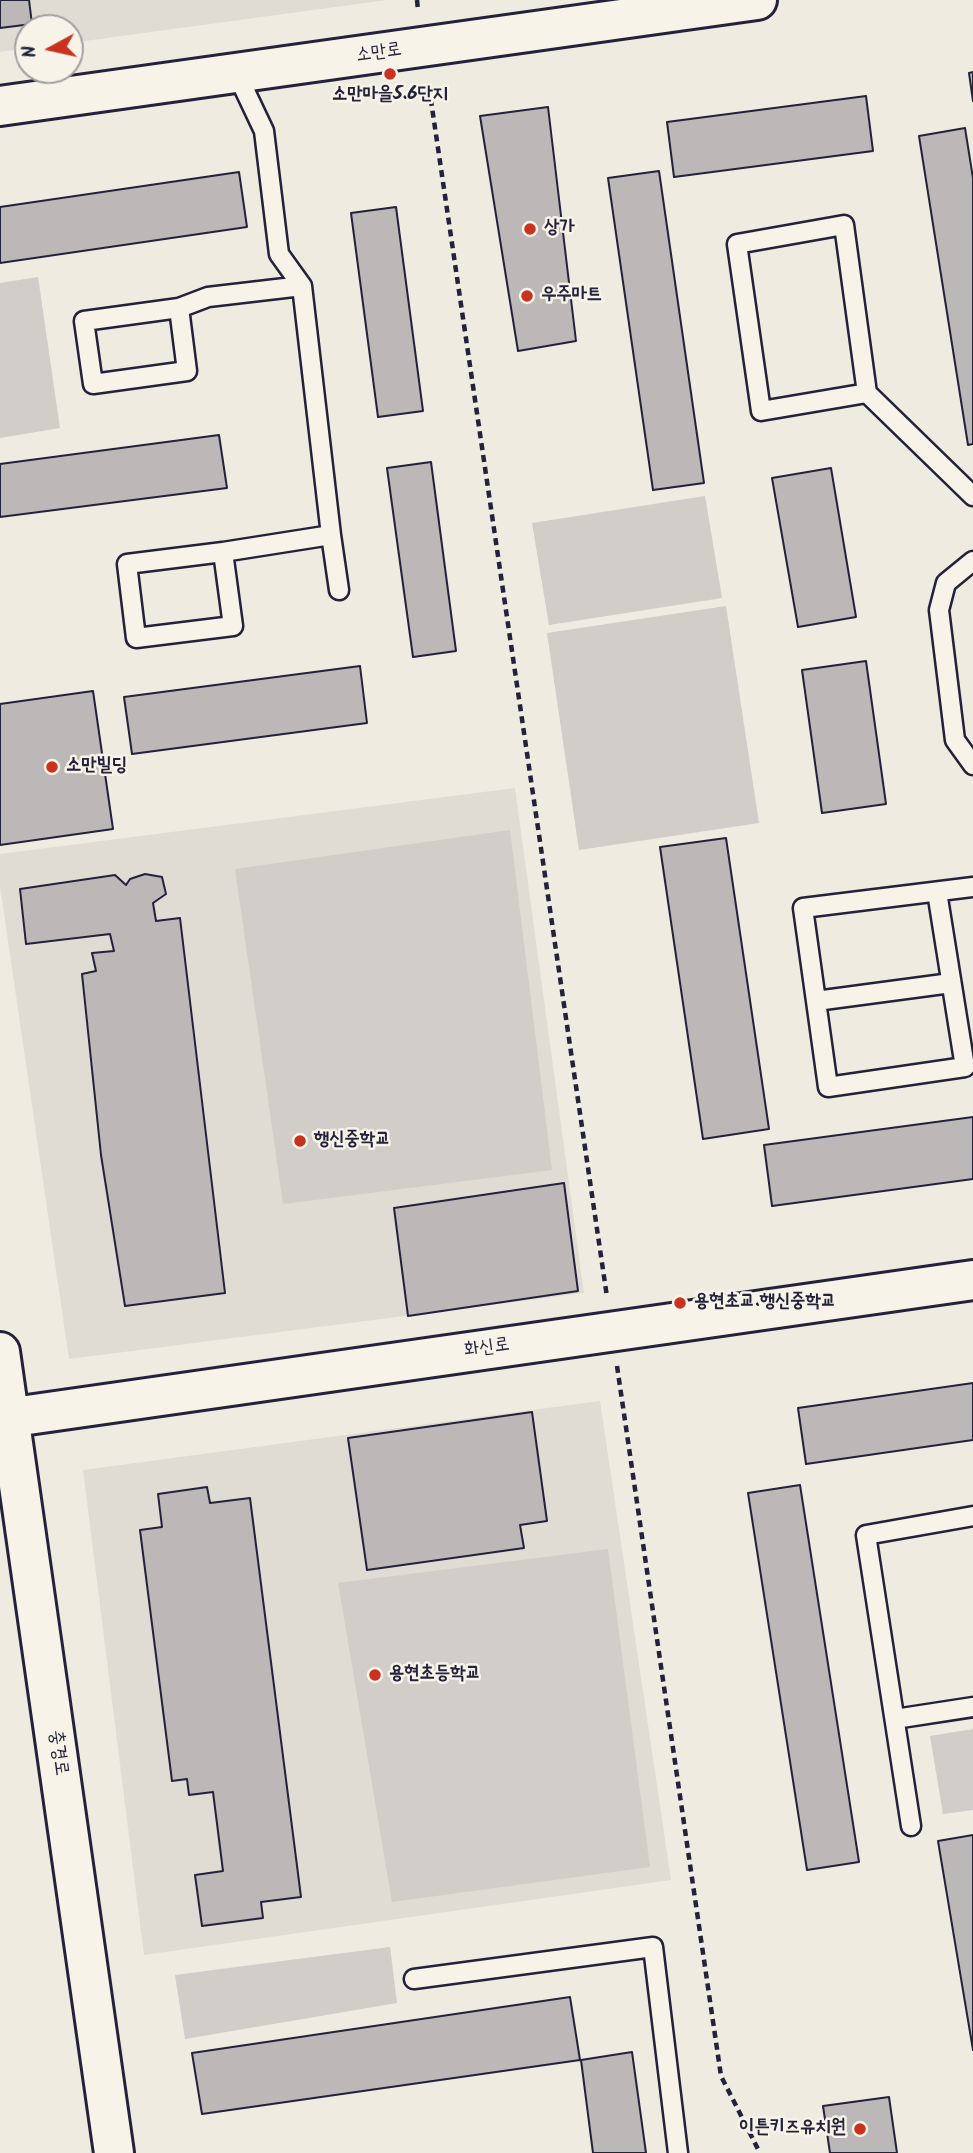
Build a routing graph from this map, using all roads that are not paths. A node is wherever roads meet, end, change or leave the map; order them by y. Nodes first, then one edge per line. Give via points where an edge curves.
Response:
1 (757, 0) edge
2 (237, 74) junction
3 (0, 107) edge
4 (302, 286) junction
5 (179, 308) junction
6 (867, 393) junction
7 (973, 496) edge
8 (331, 535) junction
9 (223, 552) junction
10 (973, 561) edge
11 (339, 590) dead end
12 (973, 765) edge
13 (973, 887) edge
14 (937, 892) junction
15 (951, 983) junction
16 (816, 1001) junction
17 (973, 1280) edge
18 (0, 1352) edge
19 (5, 1418) edge
20 (973, 1516) edge
21 (973, 1707) edge
22 (895, 1719) junction
23 (911, 1826) dead end
24 (414, 1979) dead end
25 (114, 2153) edge
26 (678, 2153) edge

1 - 2 main road, 소만로
2 - 3 main road, 소만로
2 - 4 lane via 264,131 279,254
4 - 5 lane via 208,297
4 - 8 lane
5 - 5 lane via 84,321 93,384 187,371
6 - 6 lane via 844,225 737,244 761,411
6 - 7 lane
8 - 9 lane
8 - 11 lane
9 - 9 lane via 233,626 136,638 127,564
10 - 12 lane via 946,583 939,610 955,740
13 - 14 lane
14 - 15 lane
14 - 16 lane via 803,908
15 - 16 lane
15 - 16 lane via 965,1068 828,1087
17 - 19 main road, 화신로
18 - 19 main road, 충경로
19 - 25 main road, 충경로
20 - 22 lane via 866,1535
21 - 22 lane
22 - 23 lane
24 - 26 lane via 653,1947

